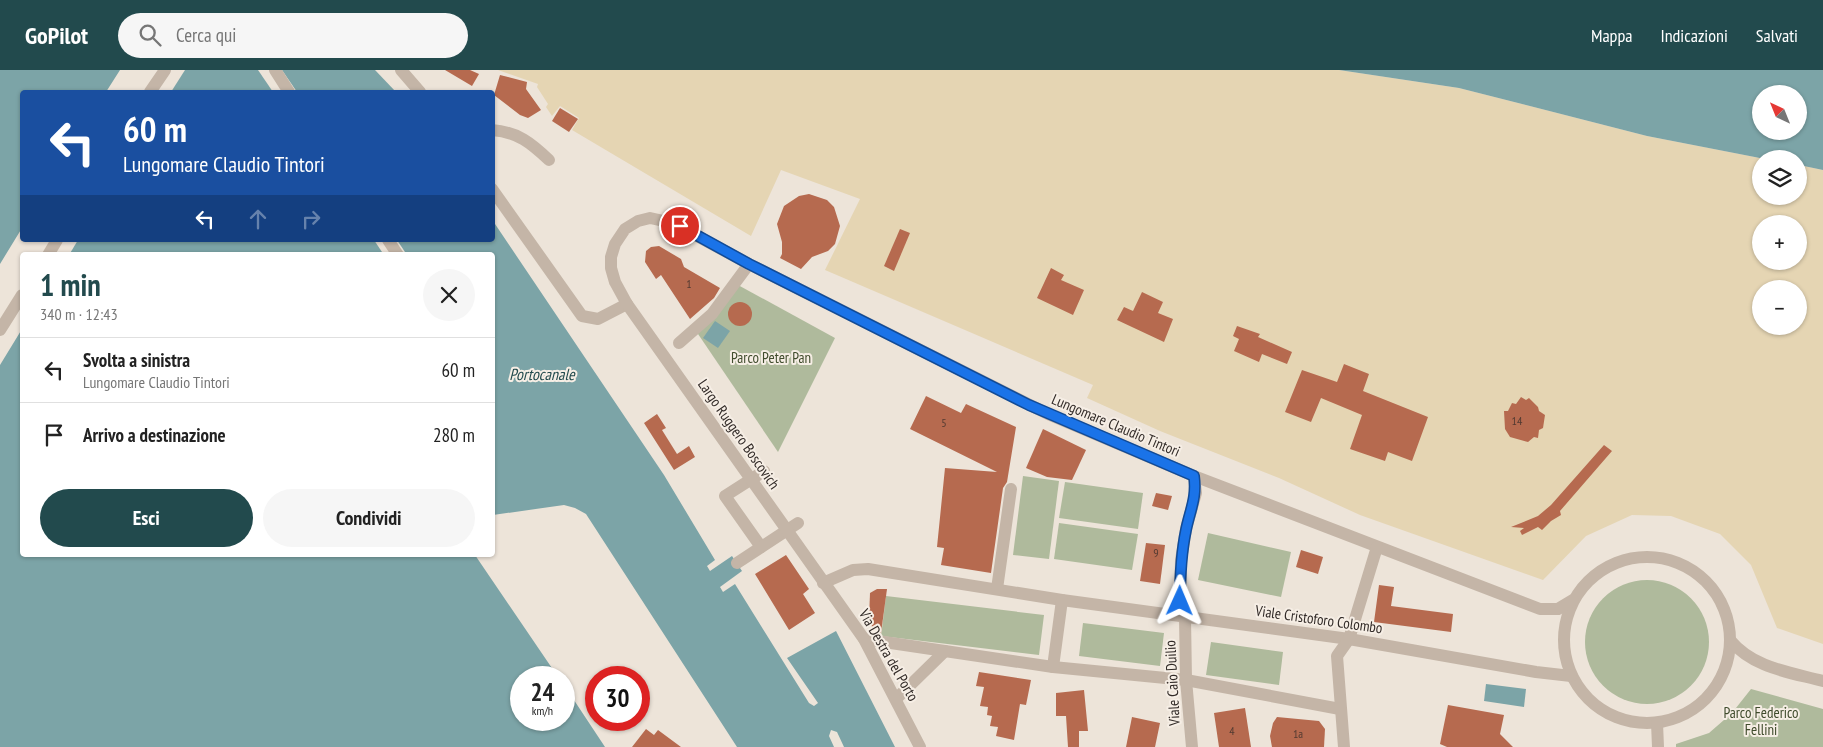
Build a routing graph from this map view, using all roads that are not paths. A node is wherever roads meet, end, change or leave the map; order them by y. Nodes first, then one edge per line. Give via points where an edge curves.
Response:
1 (165, 70) edge
2 (274, 70) edge
3 (401, 70) edge
4 (151, 90) edge
5 (289, 90) edge
6 (418, 90) edge
7 (495, 130) edge
8 (549, 160) dead end
9 (495, 193) edge
10 (662, 219) joint
11 (749, 264) junction
12 (20, 298) edge
13 (627, 304) junction
14 (0, 330) edge
15 (679, 343) dead end
16 (764, 471) dead end
17 (1194, 476) junction
18 (750, 480) junction
19 (1011, 490) dead end
20 (793, 526) junction
21 (761, 548) junction
22 (1377, 548) junction
23 (737, 563) dead end
24 (824, 583) junction
25 (997, 589) junction
26 (1062, 600) junction
27 (1573, 600) junction
28 (1185, 617) junction
29 (864, 639) junction
30 (1349, 639) junction
31 (1730, 640) junction
32 (945, 651) junction
33 (1053, 667) junction
34 (1571, 676) junction
35 (1186, 680) junction
36 (1823, 681) edge
37 (896, 699) junction
38 (1340, 708) junction
39 (1657, 723) junction
40 (920, 747) edge
41 (1192, 747) edge
42 (1344, 747) edge
43 (1658, 747) edge

1 - 4 street
2 - 5 street
3 - 6 street
7 - 8 street via 522,137
9 - 13 street via 582,316 598,319
10 - 11 street, Lungomare Claudio Tintori
10 - 13 street, Largo Ruggero Boscovich via 638,221 625,229 615,244 611,268
11 - 15 street via 712,314
11 - 17 street, Lungomare Claudio Tintori via 1035,408
12 - 14 street
13 - 18 street, Largo Ruggero Boscovich
16 - 18 street
17 - 22 street, Lungomare Claudio Tintori
17 - 28 street, Viale Caio Duilio via 1196,493 1181,560 1180,601
18 - 20 street, Largo Ruggero Boscovich
18 - 21 street via 725,496
19 - 25 street
20 - 21 street
20 - 24 street, Largo Ruggero Boscovich
21 - 23 street
22 - 27 street, Lungomare Claudio Tintori via 1540,609 1558,609
22 - 30 street
24 - 25 street, Viale Cristoforo Colombo via 853,570 868,569
24 - 29 street, Via Destra del Porto
25 - 26 street, Viale Cristoforo Colombo
26 - 28 street, Viale Cristoforo Colombo
26 - 33 street
27 - 31 street via 1589,579 1611,564 1636,557 1663,558 1688,567 1710,584 1724,607
27 - 34 street via 1564,624 1564,650
28 - 30 street, Viale Cristoforo Colombo
28 - 35 street, Viale Caio Duilio
29 - 32 street
29 - 37 street, Via Destra del Porto
30 - 34 street, Viale Cristoforo Colombo
30 - 38 street via 1337,656
31 - 36 street via 1748,659
31 - 39 street via 1728,660 1718,683 1702,702 1681,716
32 - 33 street
32 - 37 street
33 - 35 street
34 - 39 street via 1582,694 1616,718 1636,723
35 - 38 street
35 - 41 street, Viale Caio Duilio
37 - 40 street, Via Destra del Porto
38 - 42 street
39 - 43 street

